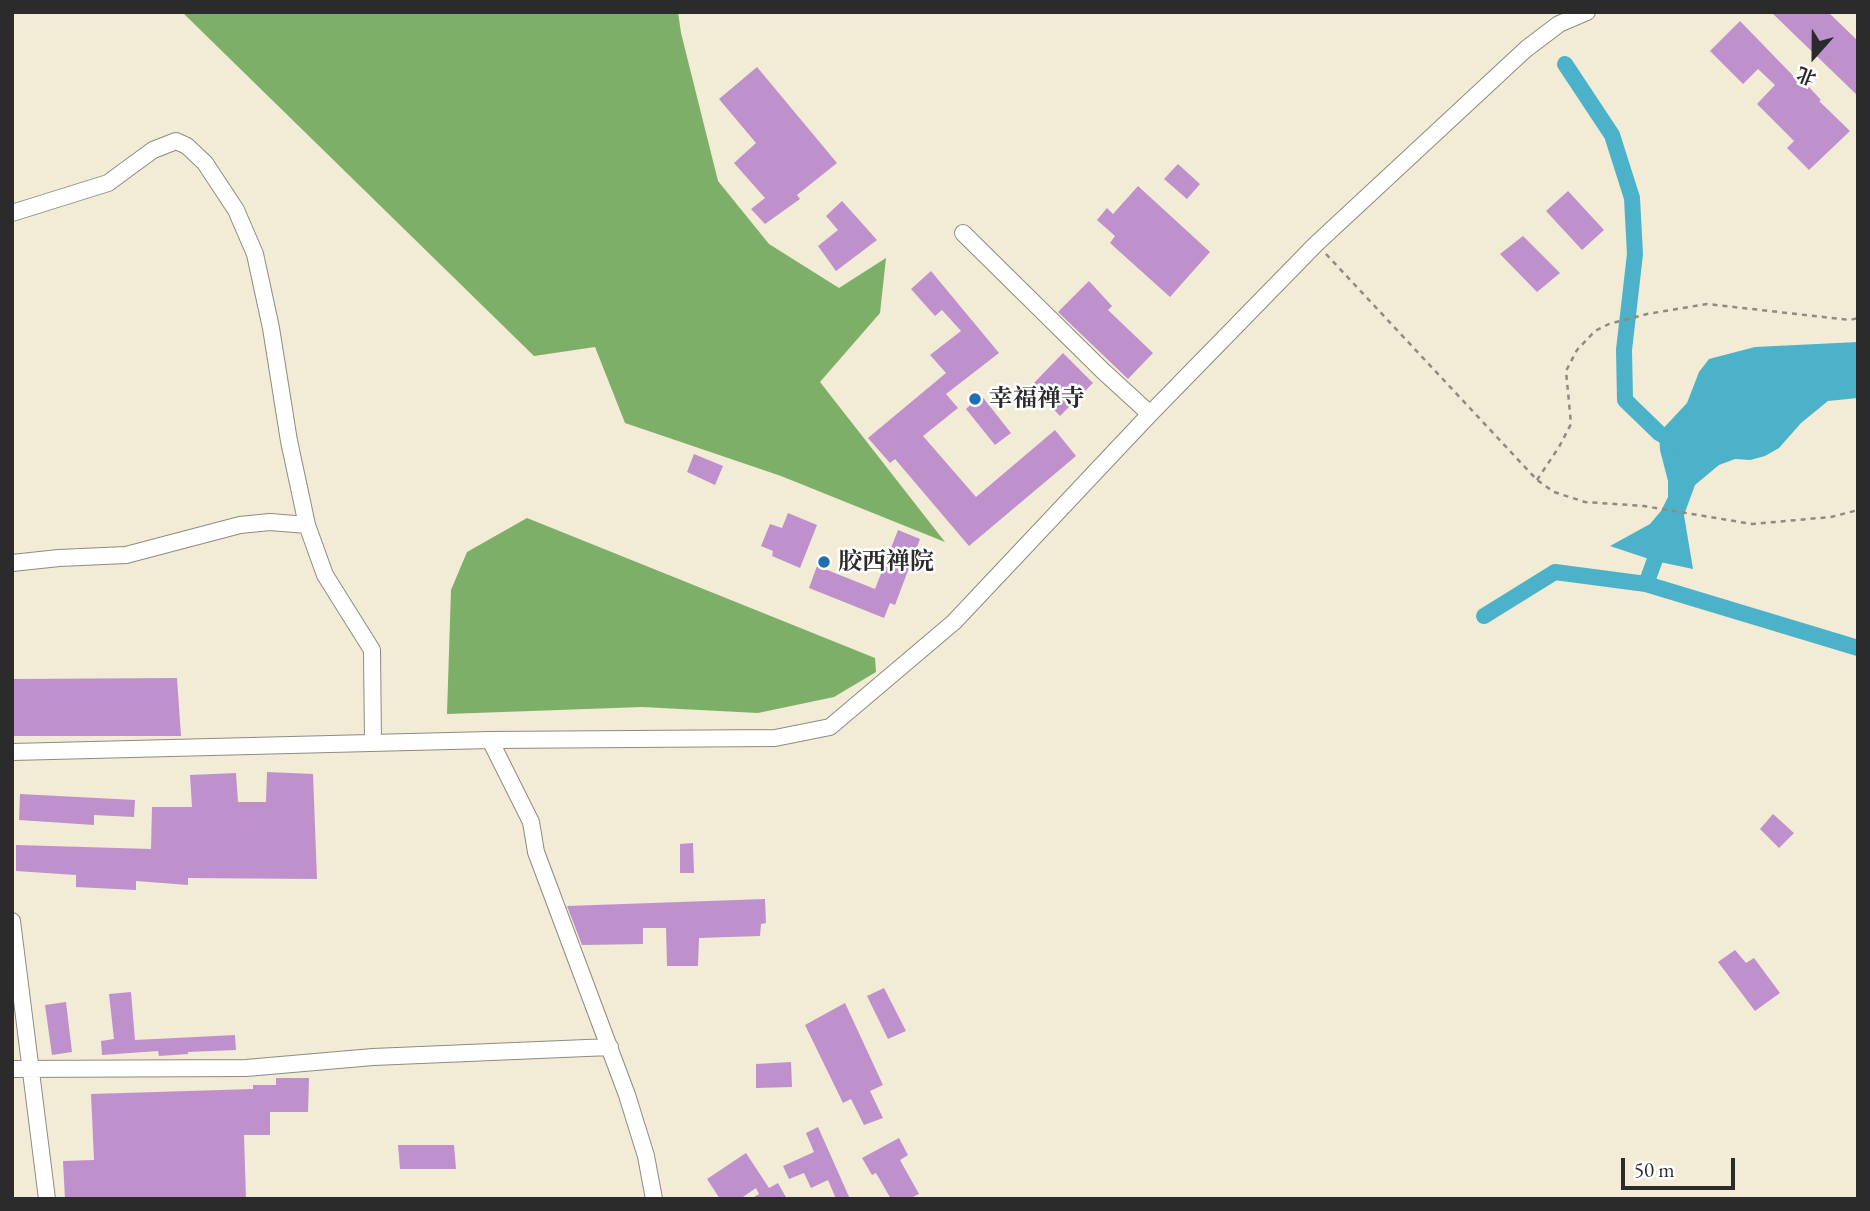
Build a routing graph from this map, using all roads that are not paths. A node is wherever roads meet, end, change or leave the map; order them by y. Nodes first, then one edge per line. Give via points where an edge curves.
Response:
1 (1587, 12) edge
2 (12, 213) edge
3 (963, 233) dead end
4 (1150, 414) junction
5 (307, 525) junction
6 (12, 564) edge
7 (490, 740) junction
8 (373, 743) junction
9 (12, 752) edge
10 (12, 921) edge
11 (610, 1046) junction
12 (30, 1068) junction
13 (12, 1069) edge
14 (47, 1199) edge
15 (654, 1199) edge

1 - 4 street via 1559,24 1526,49 1316,244
2 - 5 street via 108,183 153,150 176,141 205,163 236,210 255,254
3 - 4 street
4 - 7 street via 954,622 830,727 775,738
5 - 6 street via 240,525 126,555
5 - 8 street via 325,575 372,650
7 - 8 street
7 - 11 street via 531,822 536,852
8 - 9 street
10 - 12 street
11 - 12 street via 246,1068
11 - 15 street via 646,1156
12 - 13 street
12 - 14 street

